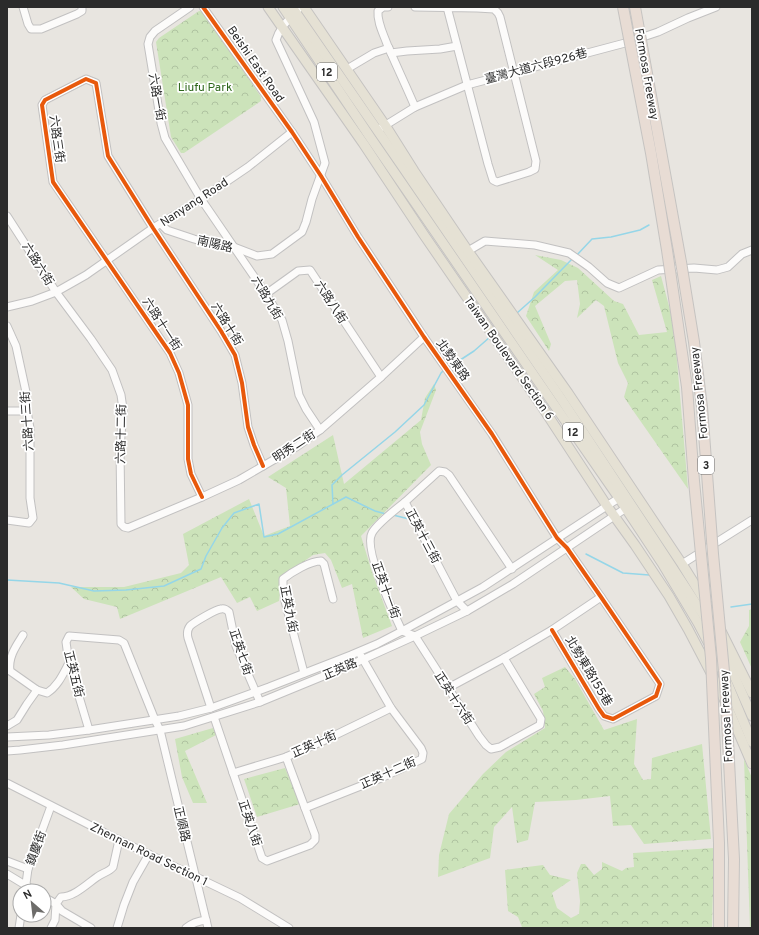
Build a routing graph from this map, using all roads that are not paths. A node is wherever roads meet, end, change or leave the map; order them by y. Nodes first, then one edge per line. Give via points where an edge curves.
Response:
1 (23, 7) edge
2 (82, 7) edge
3 (190, 7) edge
4 (203, 7) edge
5 (268, 7) edge
6 (283, 7) edge
7 (388, 7) edge
8 (415, 7) edge
9 (447, 7) edge
10 (623, 7) edge
11 (635, 7) edge
12 (716, 7) edge
13 (296, 10) edge
14 (282, 28) junction
15 (457, 46) junction
16 (390, 51) junction
17 (347, 70) junction
18 (514, 72) junction
19 (467, 85) junction
20 (415, 107) junction
21 (292, 132) junction
22 (374, 134) junction
23 (321, 176) junction
24 (201, 199) junction
25 (7, 216) edge
26 (161, 224) junction
27 (153, 228) junction
28 (235, 248) junction
29 (752, 250) edge
30 (468, 251) junction
31 (108, 260) junction
32 (56, 292) junction
33 (266, 294) junction
34 (7, 307) edge
35 (7, 326) edge
36 (424, 337) junction
37 (381, 377) junction
38 (7, 411) edge
39 (27, 411) junction
40 (320, 430) junction
41 (264, 466) junction
42 (633, 490) junction
43 (622, 496) junction
44 (202, 497) junction
45 (639, 498) junction
46 (405, 502) junction
47 (607, 506) junction
48 (628, 506) junction
49 (614, 515) junction
50 (7, 520) edge
51 (752, 520) edge
52 (121, 524) joint
53 (558, 538) junction
54 (567, 548) junction
55 (682, 564) junction
56 (512, 569) junction
57 (601, 597) junction
58 (333, 599) dead end
59 (457, 601) junction
60 (467, 611) junction
61 (552, 630) junction
62 (402, 631) junction
63 (22, 635) dead end
64 (415, 636) junction
65 (359, 651) junction
66 (504, 658) junction
67 (362, 660) junction
68 (69, 664) junction
69 (304, 673) junction
70 (448, 688) junction
71 (37, 690) junction
72 (256, 691) junction
73 (752, 693) edge
74 (260, 702) junction
75 (211, 708) junction
76 (391, 708) junction
77 (752, 716) edge
78 (214, 717) junction
79 (155, 720) junction
80 (7, 726) edge
81 (89, 730) junction
82 (160, 730) junction
83 (7, 737) edge
84 (752, 742) edge
85 (7, 751) edge
86 (286, 757) junction
87 (752, 764) edge
88 (233, 773) junction
89 (7, 783) edge
90 (51, 806) junction
91 (305, 808) junction
92 (119, 840) junction
93 (149, 854) junction
94 (7, 861) edge
95 (28, 869) junction
96 (7, 874) edge
97 (195, 876) junction
98 (19, 883) edge
99 (26, 883) edge
100 (52, 902) edge
101 (56, 904) junction
102 (206, 920) junction
103 (51, 928) edge
104 (91, 928) edge
105 (117, 928) edge
106 (186, 928) edge
107 (208, 928) edge
108 (289, 928) edge
109 (719, 928) edge
110 (733, 928) edge

1 - 2 street via 32,29 41,29 77,14 82,11
3 - 24 street, 六路一街 via 155,31 148,44 165,138
4 - 21 street, Beishi East Road
5 - 14 main road, Taiwan Boulevard Section 6 / 12
6 - 13 main road, Taiwan Boulevard Section 6 / 12
7 - 16 street via 378,11 377,16
8 - 9 street
9 - 15 street
9 - 18 street via 477,8 498,13
10 - 109 highway, Formosa Freeway / 3, bridge via 651,152 687,387 711,658 719,844
11 - 110 highway, Formosa Freeway / 3, bridge via 681,262 702,407 725,682 734,859
12 - 18 street, 臺灣大道六段926巷 via 625,43
13 - 14 street
13 - 17 main road, Taiwan Boulevard Section 6 / 12
13 - 22 main road, Taiwan Boulevard Section 6 / 12
14 - 22 main road, Taiwan Boulevard Section 6 / 12
14 - 23 street, 南陽路 via 276,40 314,122 325,163
15 - 16 street
15 - 19 street
16 - 17 street via 374,53
16 - 20 street
17 - 22 main road, Taiwan Boulevard Section 6 / 12
18 - 19 street, 臺灣大道六段926巷
18 - 19 street via 536,161 534,169 529,172 496,182 489,169
19 - 20 street, 臺灣大道六段926巷
20 - 22 street, 臺灣大道六段926巷
21 - 23 street, 北勢東路
21 - 24 street, Nanyang Road via 248,167
22 - 30 main road, Taiwan Boulevard Section 6 / 12 via 414,171
22 - 43 main road, Taiwan Boulevard Section 6 / 12 via 400,163 560,397
22 - 47 main road, Taiwan Boulevard Section 6 / 12 via 424,235 544,408
23 - 28 street, 南陽路 via 302,232 272,254 257,256
23 - 36 street, 北勢東路
24 - 26 street, Nanyang Road
24 - 28 street, 六路九街
25 - 32 street, 六路六街
26 - 27 street, Nanyang Road
26 - 28 street, 南陽路 via 167,230 194,239
27 - 31 street, Nanyang Road
27 - 31 street, 六路三街 via 108,156 96,83 86,79 45,100 42,105 53,182
27 - 41 street, 六路十街 via 235,355 248,427
28 - 33 street, 六路九街
29 - 30 street via 742,254 728,267 717,270 658,270 619,288 607,283 569,253 535,245 485,241
30 - 42 main road, Taiwan Boulevard Section 6 / 12
31 - 32 street, Nanyang Road
31 - 44 street, 六路十一街 via 170,354 179,373 188,405 188,459 191,474
32 - 34 street, Nanyang Road
32 - 52 street, 六路十二街 via 112,370 121,395
33 - 37 street, 六路八街 via 298,271 310,270
33 - 40 street, 六路九街 via 282,320 299,395
35 - 39 street, 六路十三街 via 16,346 26,392
36 - 37 street, 明秀二街
36 - 53 street, 北勢東路 via 490,430
37 - 40 street, 明秀二街
38 - 39 street
39 - 50 street, 六路十三街 via 30,428 30,498 33,518 30,523
40 - 41 street, 明秀二街
41 - 44 street, 明秀二街
42 - 43 street, 正英路
42 - 45 main road, Taiwan Boulevard Section 6 / 12
43 - 47 street, 正英路
43 - 48 main road, Taiwan Boulevard Section 6 / 12
44 - 52 street, 明秀二街 via 128,528
45 - 48 street, 正英路
45 - 55 main road, Taiwan Boulevard Section 6 / 12
46 - 56 street, 正英十三街 via 439,471 445,472
46 - 59 street, 正英十三街
46 - 62 street, 正英十一街 via 376,527 371,534 370,543 380,580
47 - 49 main road, Taiwan Boulevard Section 6 / 12
47 - 53 street, 正英路
48 - 49 street, 正英路
48 - 77 main road, Taiwan Boulevard Section 6 / 12 via 706,619
48 - 84 main road, Taiwan Boulevard Section 6 / 12 via 718,661
49 - 54 street, 正英路
49 - 87 main road, Taiwan Boulevard Section 6 / 12 via 688,628
51 - 55 street
53 - 54 street, 北勢東路
53 - 56 street, 正英路
54 - 57 street, 北勢東路
54 - 60 street, 正英路
55 - 73 main road, Taiwan Boulevard Section 6 / 12 via 710,609
56 - 59 street, 正英路
57 - 61 street, 北勢東路155巷
57 - 61 street, 北勢東路155巷 via 660,684 656,696 613,719 604,716
58 - 69 street, 正英九街 via 321,561 291,573 284,579 285,601
59 - 60 street, 正英十三街
59 - 62 street, 正英路
60 - 64 street, 正英路
61 - 66 street, 北勢東路155巷
62 - 64 street, 正英十一街
62 - 65 street, 正英路
63 - 71 street via 9,663 10,671
64 - 67 street, 正英路
64 - 70 street, 正英十六街
65 - 67 street, 正英十二街
65 - 69 street, 正英路
66 - 70 street, 北勢東路155巷
66 - 70 street, 正英十六街 via 541,719 540,725 500,747 491,749 486,745
67 - 74 street, 正英路
67 - 76 street, 正英十二街
68 - 71 street via 52,690 47,693
68 - 79 street, 正英五街 via 66,642 69,636 119,640 124,643
68 - 81 street, 正英五街
69 - 72 street, 正英路
71 - 80 street via 17,720
72 - 74 street, 正英七街
72 - 75 street, 正英路
72 - 75 street, 正英七街 via 236,646 229,612 221,608 190,626 187,631
74 - 78 street, 正英路
75 - 79 street, 正英路
76 - 86 street, 正英十街
76 - 91 street, 正英十二街 via 421,748 422,758
78 - 82 street, 正英路
78 - 88 street, 正英八街
79 - 81 street, 正英路
79 - 82 street, 正順路
81 - 83 street, 正英路
82 - 85 street, 正英路
82 - 97 street, 正順路
86 - 88 street, 正英十街
86 - 91 street, 正英八街
88 - 91 street, 正英八街 via 262,858 267,861 310,845 315,840
89 - 90 street, Zhennan Road Section 1
90 - 92 street, Zhennan Road Section 1
90 - 95 street, 鎮慶街
92 - 93 street, Zhennan Road Section 1
92 - 101 street via 113,867 67,897 61,897
93 - 97 street, Zhennan Road Section 1
93 - 105 street via 133,882
94 - 95 street
95 - 99 street, 鎮慶街
96 - 98 street
97 - 102 street, 正順路
97 - 108 street, Zhennan Road Section 1 via 240,898
100 - 101 street
101 - 103 street via 56,920
101 - 104 street via 62,911
102 - 106 street
102 - 107 street, 正順路

